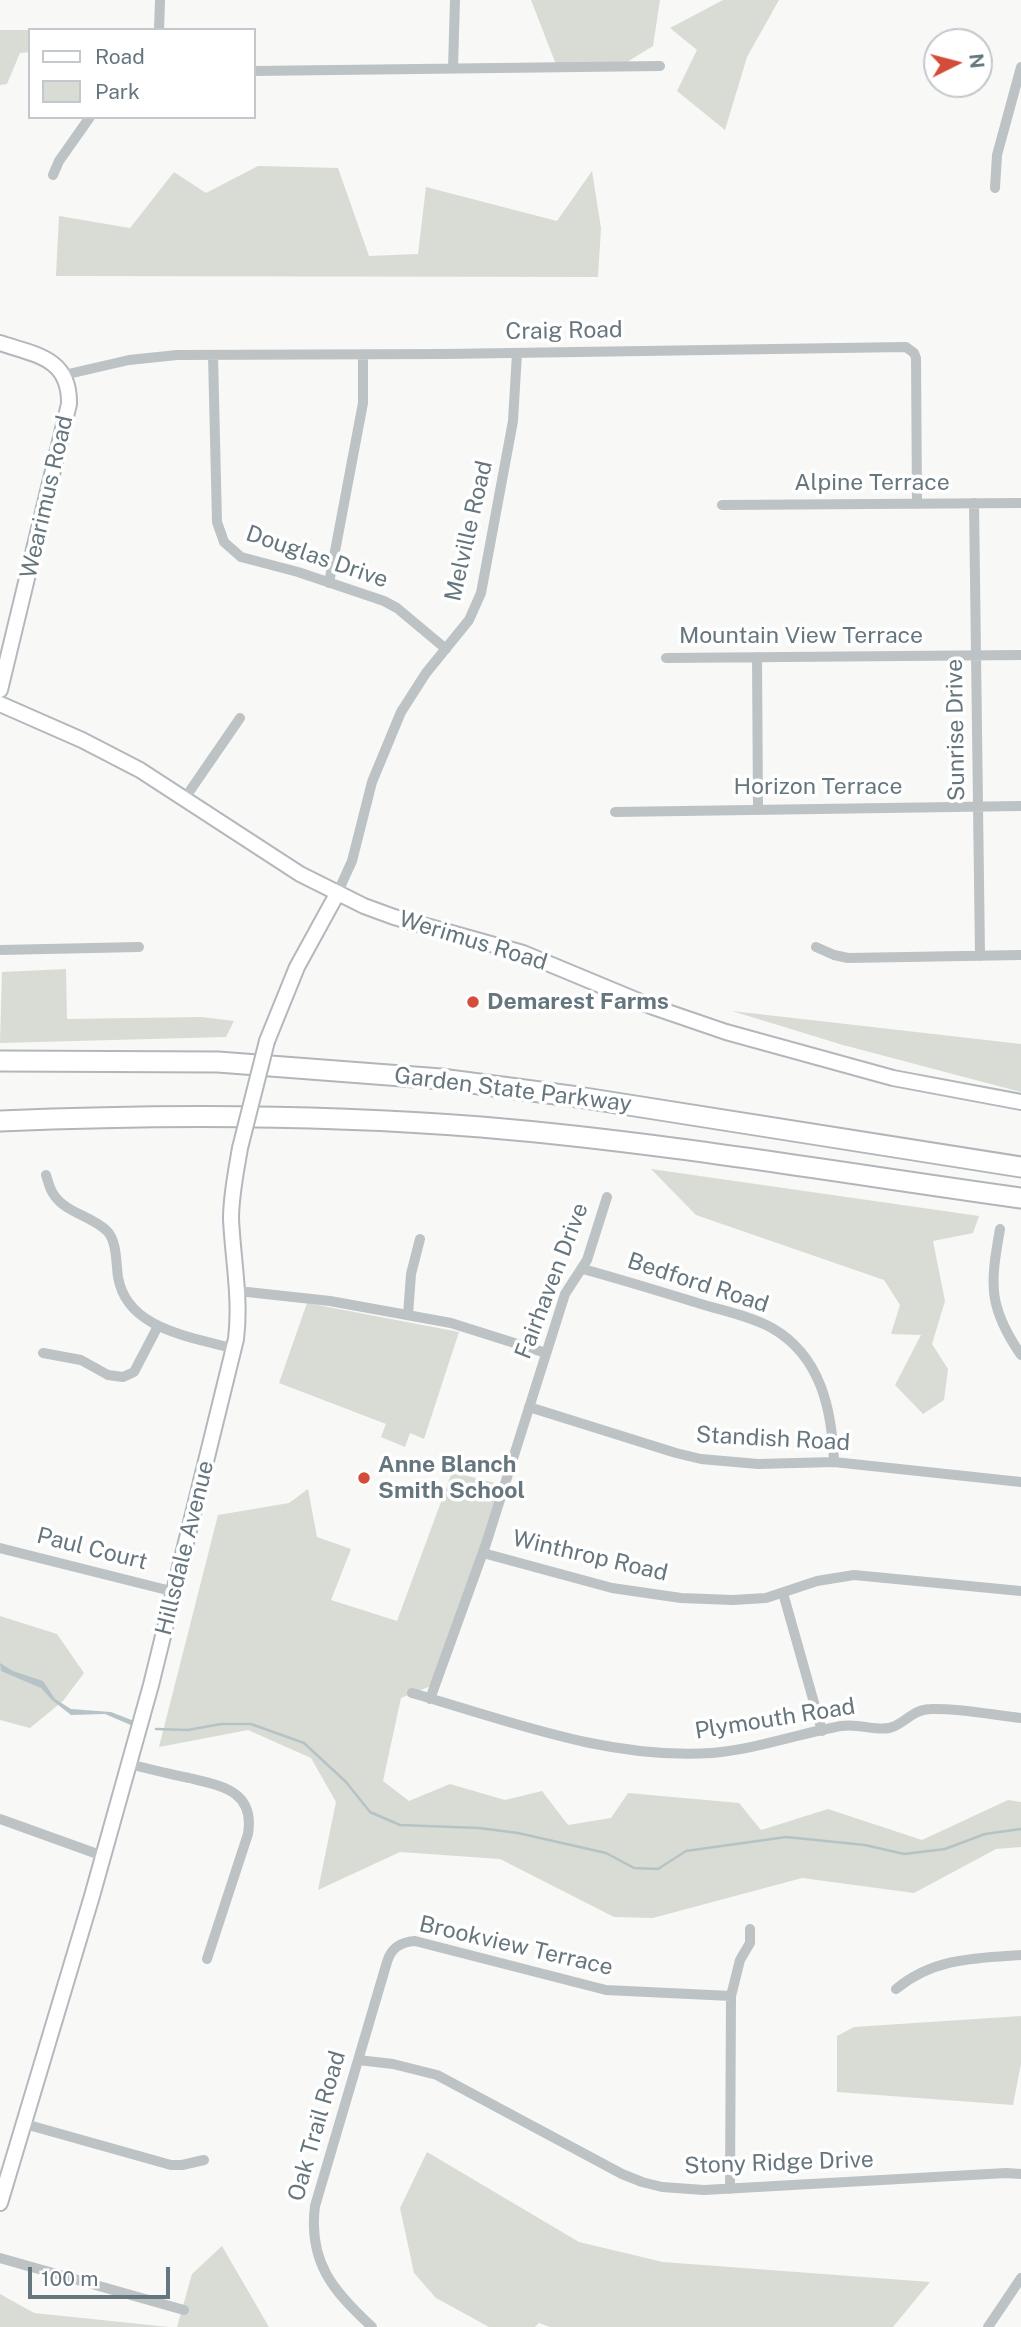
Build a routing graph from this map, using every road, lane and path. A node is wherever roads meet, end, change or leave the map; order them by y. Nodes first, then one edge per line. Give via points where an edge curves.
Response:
1 (160, 0) edge
2 (455, 0) edge
3 (159, 28) edge
4 (660, 66) dead end
5 (1021, 67) edge
6 (453, 68) junction
7 (256, 71) edge
8 (89, 119) edge
9 (53, 175) dead end
10 (995, 188) dead end
11 (0, 344) edge
12 (517, 353) junction
13 (214, 355) junction
14 (363, 355) junction
15 (64, 375) junction
16 (974, 503) junction
17 (1021, 503) edge
18 (918, 504) junction
19 (722, 505) dead end
20 (329, 583) junction
21 (446, 649) junction
22 (1021, 654) edge
23 (976, 655) junction
24 (757, 657) junction
25 (666, 658) dead end
26 (0, 690) edge
27 (0, 704) edge
28 (240, 718) dead end
29 (184, 798) junction
30 (1021, 806) edge
31 (978, 807) junction
32 (758, 809) junction
33 (615, 812) dead end
34 (337, 894) junction
35 (139, 947) dead end
36 (816, 947) dead end
37 (0, 950) edge
38 (1021, 955) edge
39 (980, 956) junction
40 (0, 1061) edge
41 (1021, 1102) edge
42 (0, 1121) edge
43 (1021, 1167) edge
44 (46, 1175) dead end
45 (607, 1197) dead end
46 (1021, 1198) edge
47 (1000, 1229) dead end
48 (420, 1239) dead end
49 (583, 1269) junction
50 (238, 1292) junction
51 (408, 1315) junction
52 (158, 1326) junction
53 (234, 1349) junction
54 (43, 1353) dead end
55 (546, 1353) junction
56 (1021, 1355) edge
57 (529, 1407) junction
58 (834, 1462) junction
59 (1021, 1482) edge
60 (0, 1548) edge
61 (483, 1553) junction
62 (1021, 1591) edge
63 (175, 1592) junction
64 (783, 1593) junction
65 (412, 1693) dead end
66 (430, 1699) junction
67 (1021, 1718) edge
68 (822, 1731) junction
69 (129, 1764) junction
70 (0, 1819) edge
71 (103, 1856) junction
72 (750, 1929) dead end
73 (1021, 1955) edge
74 (207, 1959) dead end
75 (387, 1962) joint
76 (896, 1989) dead end
77 (730, 1996) junction
78 (358, 2060) junction
79 (25, 2124) junction
80 (204, 2160) dead end
81 (1021, 2174) edge
82 (730, 2189) junction
83 (0, 2203) edge
84 (0, 2258) edge
85 (1021, 2278) edge
86 (184, 2310) dead end
87 (372, 2327) edge
88 (988, 2327) edge

1 - 3 street
2 - 6 street
4 - 6 street
5 - 10 street via 997,155
6 - 7 street
8 - 9 street
11 - 15 street via 43,357
12 - 14 street, Craig Road
12 - 18 street, Craig Road via 906,347 916,358
12 - 21 street, Melville Road via 513,421 481,593 469,620
13 - 14 street, Craig Road
13 - 15 street, Craig Road via 150,356
13 - 20 street, Douglas Drive via 219,533 241,557
14 - 20 street via 363,402
15 - 26 street, Wearimus Road via 69,404
16 - 17 street, Alpine Terrace
16 - 18 street, Alpine Terrace
16 - 23 street, Sunrise Drive
18 - 19 street, Alpine Terrace
20 - 21 street, Douglas Drive via 397,608
21 - 34 street, Melville Road via 412,692 391,734 372,782 352,861
22 - 23 street, Mountain View Terrace
23 - 24 street, Mountain View Terrace
23 - 31 street, Sunrise Drive
24 - 25 street, Mountain View Terrace
24 - 32 street
27 - 29 street, Werimus Road via 112,754
28 - 29 street
29 - 34 street, Werimus Road
30 - 31 street, Horizon Terrace
31 - 32 street, Horizon Terrace
31 - 39 street, Sunrise Drive
32 - 33 street, Horizon Terrace
34 - 41 street, Werimus Road via 394,917 520,952 726,1032 893,1078
34 - 50 street, Hillsdale Avenue, bridge via 297,967 267,1041 240,1148 231,1199
35 - 37 street
36 - 39 street via 848,958
38 - 39 street
40 - 43 highway, Garden State Parkway via 218,1062 441,1079
42 - 46 highway, Garden State Parkway via 208,1115 482,1127
44 - 52 street via 54,1195 108,1231 123,1295 142,1317
45 - 49 street, Fairhaven Drive
47 - 56 street via 992,1276 995,1305 1006,1334
48 - 51 street
49 - 55 street, Fairhaven Drive via 565,1294
49 - 58 street, Bedford Road via 758,1321 785,1337 807,1360 824,1392
50 - 51 street via 306,1297
50 - 53 street, Hillsdale Avenue
51 - 55 street via 480,1331
52 - 53 street
52 - 54 street via 134,1372 123,1377 108,1375 81,1360
53 - 63 street, Hillsdale Avenue
55 - 57 street, Fairhaven Drive
57 - 58 street, Standish Road via 701,1459 758,1464
57 - 61 street, Fairhaven Drive
58 - 59 street, Standish Road
60 - 63 street, Paul Court
61 - 64 street, Winthrop Road via 646,1594 733,1600
61 - 66 street, Fairhaven Drive
62 - 64 street, Winthrop Road via 853,1575
63 - 69 street, Hillsdale Avenue
64 - 68 street
65 - 66 street, Plymouth Road
66 - 68 street, Plymouth Road via 595,1744 652,1752 735,1751
67 - 68 street, Plymouth Road via 932,1709 888,1728 854,1725
69 - 71 street, Hillsdale Avenue
69 - 74 street via 223,1787 245,1805 248,1835
70 - 71 street
71 - 79 street, Hillsdale Avenue
72 - 77 street via 750,1943
73 - 76 street via 947,1962
75 - 77 street, Brookview Terrace via 393,1949 415,1941 606,1990
75 - 78 street, Oak Trail Road
77 - 82 street
78 - 82 street, Stony Ridge Drive via 437,2076 642,2182 683,2190
78 - 87 street, Oak Trail Road via 315,2206 313,2237 328,2281
79 - 80 street via 171,2165
79 - 83 street, Hillsdale Avenue
81 - 82 street, Stony Ridge Drive
84 - 86 street
85 - 88 street

